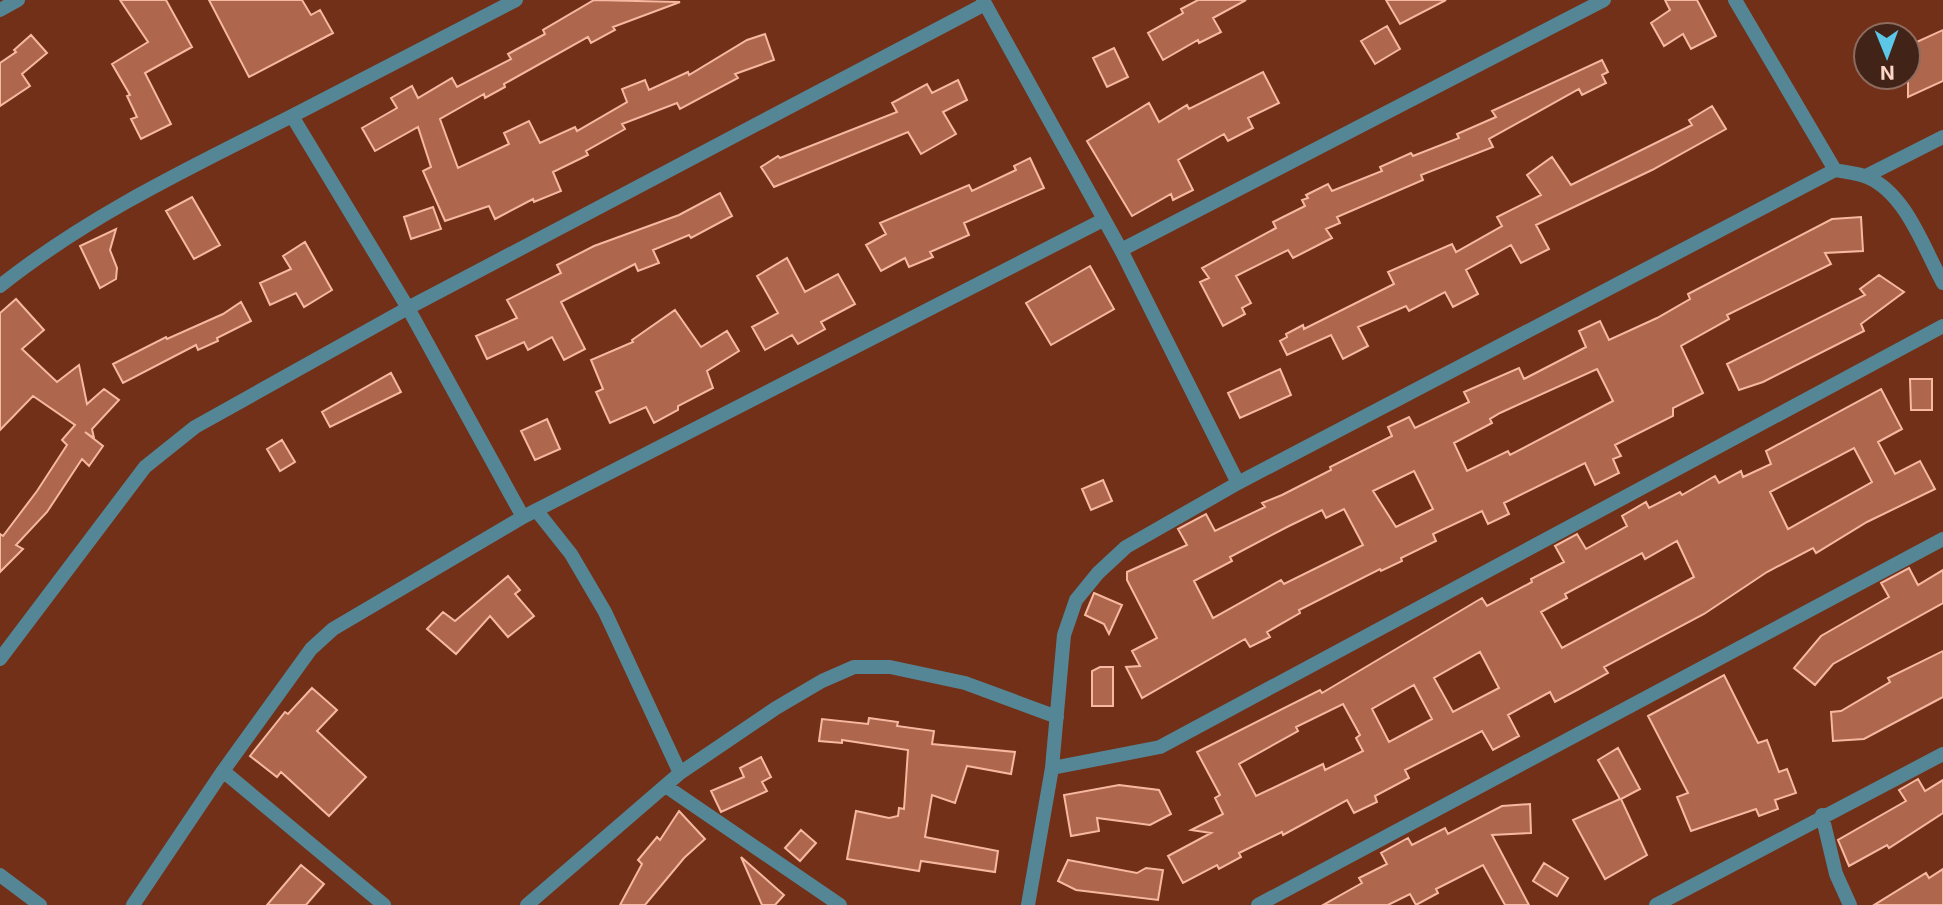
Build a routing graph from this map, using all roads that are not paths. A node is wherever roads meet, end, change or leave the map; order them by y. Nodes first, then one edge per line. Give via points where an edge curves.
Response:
1 (18, 0) edge
2 (516, 0) edge
3 (1604, 0) edge
4 (1735, 0) edge
5 (984, 2) edge
6 (0, 10) edge
7 (292, 116) junction
8 (1943, 137) edge
9 (1835, 170) junction
10 (1866, 176) junction
11 (1103, 220) junction
12 (1121, 250) junction
13 (1943, 283) edge
14 (0, 286) edge
15 (408, 308) junction
16 (1943, 326) edge
17 (1238, 483) junction
18 (536, 510) junction
19 (523, 517) junction
20 (1943, 539) edge
21 (0, 659) edge
22 (1057, 718) junction
23 (1943, 754) edge
24 (1052, 768) junction
25 (223, 771) junction
26 (680, 772) junction
27 (667, 787) junction
28 (1822, 815) junction
29 (0, 875) edge
30 (40, 905) edge
31 (133, 905) edge
32 (384, 905) edge
33 (527, 905) edge
34 (840, 905) edge
35 (1028, 905) edge
36 (1258, 905) edge
37 (1656, 905) edge
38 (1850, 905) edge

1 - 6 street
2 - 7 street
3 - 12 street
4 - 9 street
5 - 11 street
5 - 15 street
7 - 14 street via 130,198
7 - 15 street
8 - 10 street
9 - 10 street
9 - 17 street
10 - 13 street via 1886,187 1898,202
11 - 12 street
11 - 18 street
12 - 17 street
15 - 19 street
15 - 21 street via 167,446 145,467
16 - 24 street via 1172,742 1147,752
17 - 22 street via 1126,547 1076,600 1064,635
18 - 19 street
18 - 26 street via 571,554 600,602
19 - 25 street via 320,638
20 - 36 street
22 - 24 street
22 - 26 street via 965,683 890,667 854,667 776,708
23 - 28 street
24 - 35 street
25 - 31 street
25 - 32 street
26 - 27 street
27 - 33 street
27 - 34 street
28 - 37 street
28 - 38 street via 1836,874
29 - 30 street

